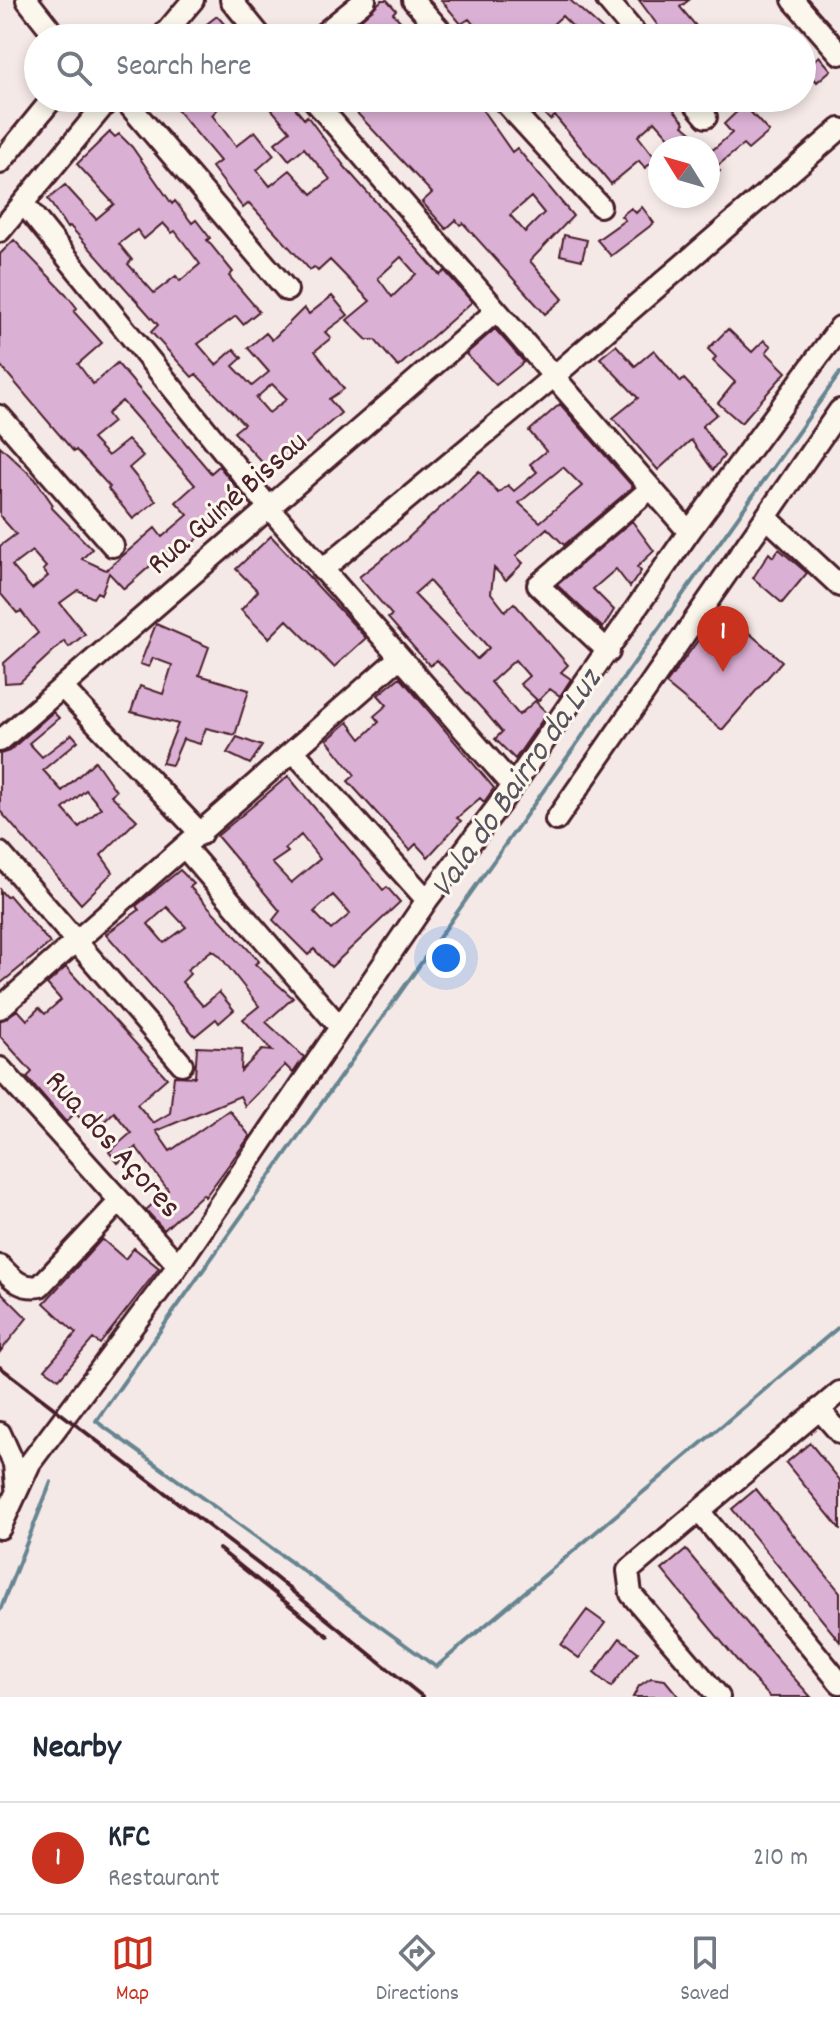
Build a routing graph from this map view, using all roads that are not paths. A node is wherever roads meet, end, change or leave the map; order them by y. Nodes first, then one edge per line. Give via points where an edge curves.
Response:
1 (27, 0) edge
2 (193, 0) edge
3 (231, 0) edge
4 (365, 0) edge
5 (413, 0) edge
6 (607, 0) edge
7 (793, 0) edge
8 (46, 24) edge
9 (173, 24) edge
10 (251, 24) edge
11 (335, 24) edge
12 (434, 24) edge
13 (627, 24) edge
14 (814, 24) edge
15 (816, 26) edge
16 (840, 54) edge
17 (42, 112) edge
18 (98, 112) edge
19 (135, 112) edge
20 (324, 112) edge
21 (514, 112) edge
22 (702, 112) edge
23 (706, 117) dead end
24 (840, 129) edge
25 (0, 163) edge
26 (23, 203) junction
27 (600, 206) dead end
28 (0, 231) edge
29 (287, 290) dead end
30 (496, 311) junction
31 (840, 327) edge
32 (553, 377) junction
33 (840, 410) edge
34 (0, 416) edge
35 (650, 489) junction
36 (271, 510) junction
37 (767, 518) junction
38 (689, 532) junction
39 (113, 546) dead end
40 (322, 570) junction
41 (840, 586) edge
42 (609, 652) junction
43 (400, 657) junction
44 (62, 687) junction
45 (0, 741) edge
46 (295, 753) junction
47 (513, 786) junction
48 (556, 820) dead end
49 (201, 834) junction
50 (185, 848) junction
51 (0, 853) edge
52 (427, 900) junction
53 (76, 943) junction
54 (0, 1008) edge
55 (339, 1026) junction
56 (182, 1064) dead end
57 (0, 1068) edge
58 (120, 1201) junction
59 (178, 1265) junction
60 (0, 1266) edge
61 (840, 1392) edge
62 (819, 1409) junction
63 (0, 1433) edge
64 (840, 1433) edge
65 (16, 1487) junction
66 (699, 1511) junction
67 (0, 1528) edge
68 (840, 1683) edge
69 (719, 1697) edge

1 - 8 street
2 - 9 street
3 - 10 street
4 - 11 street
5 - 12 street
6 - 13 street
7 - 14 street
15 - 16 street
17 - 25 street
18 - 26 street
19 - 29 street
20 - 30 street
21 - 27 street
22 - 23 street
24 - 32 street
26 - 28 street
26 - 36 street
30 - 32 street
30 - 36 street, Rua Guiné Bissau
31 - 38 street
32 - 35 street
32 - 40 street
33 - 37 street
34 - 39 street
35 - 38 street
35 - 42 street via 538,585
36 - 40 street
36 - 44 street, Rua Guiné Bissau
37 - 41 street
37 - 48 street
38 - 42 street
40 - 43 street
42 - 47 street
43 - 46 street
43 - 47 street
44 - 45 street, Rua Guiné Bissau
44 - 49 street
46 - 49 street
46 - 52 street
47 - 52 street
49 - 50 street
50 - 53 street
50 - 55 street
51 - 53 street
52 - 55 street
53 - 54 street
53 - 56 street
55 - 59 street
57 - 58 street, Rua dos Açores
58 - 59 street, Rua dos Açores
58 - 60 street via 40,1286 17,1284
59 - 65 street
61 - 62 street
62 - 64 street
62 - 66 street
63 - 65 street via 14,1464
65 - 67 street
66 - 68 street
66 - 69 street via 628,1571 628,1584

